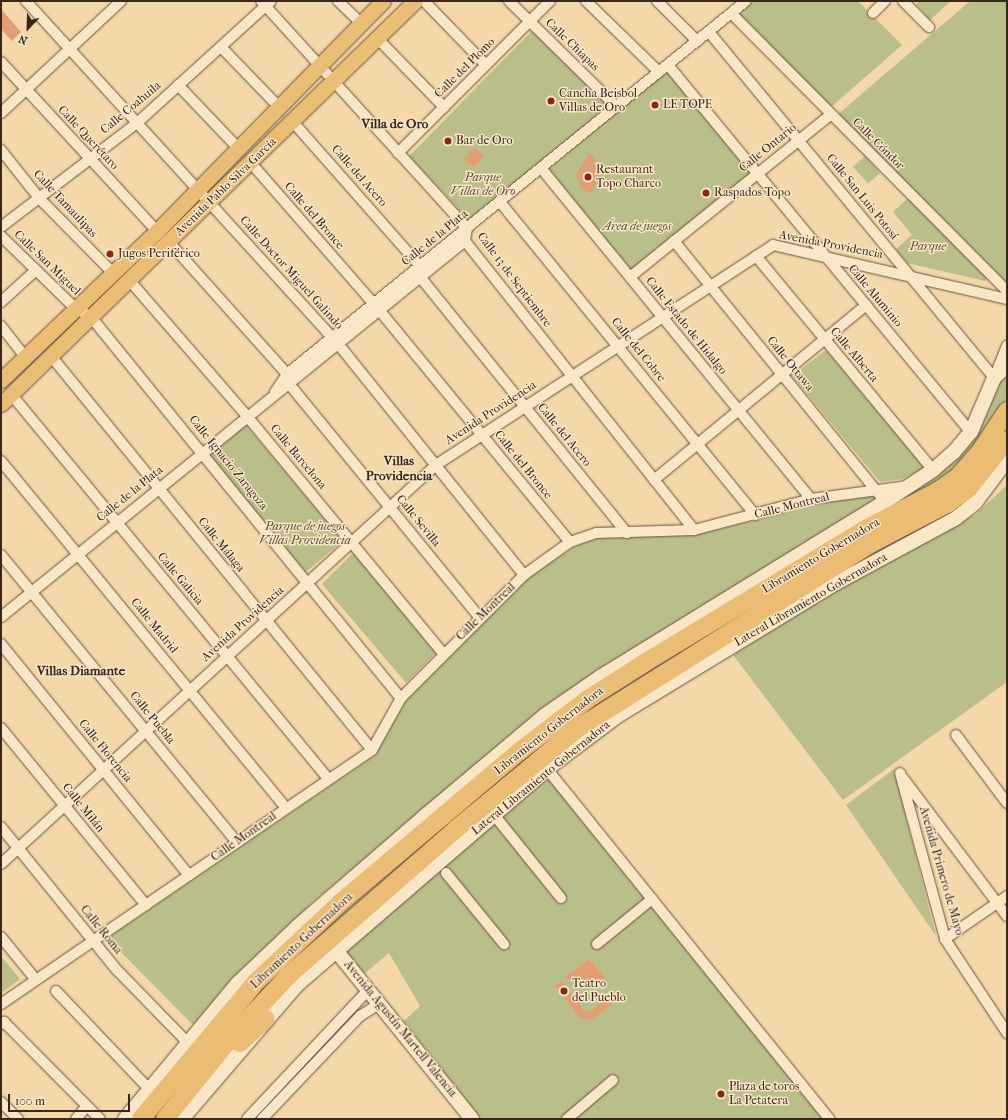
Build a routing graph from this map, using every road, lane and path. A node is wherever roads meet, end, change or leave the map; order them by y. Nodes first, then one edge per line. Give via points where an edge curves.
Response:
1 (26, 1) edge
2 (122, 1) edge
3 (338, 1) edge
4 (383, 1) edge
5 (415, 1) edge
6 (424, 1) edge
7 (508, 1) edge
8 (550, 1) edge
9 (586, 1) edge
10 (657, 1) edge
11 (885, 1) edge
12 (903, 1) edge
13 (742, 2) edge
14 (266, 3) edge
15 (873, 13) dead end
16 (732, 14) junction
17 (530, 22) junction
18 (361, 23) junction
19 (929, 27) dead end
20 (709, 32) junction
21 (378, 39) junction
22 (697, 41) junction
23 (221, 46) junction
24 (69, 49) junction
25 (1, 62) edge
26 (319, 65) junction
27 (486, 65) junction
28 (668, 65) junction
29 (659, 72) junction
30 (335, 82) junction
31 (178, 85) junction
32 (26, 90) junction
33 (278, 106) junction
34 (444, 107) junction
35 (617, 107) junction
36 (1, 113) edge
37 (830, 115) junction
38 (293, 122) junction
39 (137, 123) junction
40 (799, 140) junction
41 (237, 148) junction
42 (1, 150) edge
43 (398, 153) junction
44 (90, 159) junction
45 (251, 163) junction
46 (541, 168) junction
47 (757, 174) junction
48 (197, 189) junction
49 (39, 198) junction
50 (500, 202) junction
51 (209, 203) junction
52 (1, 227) edge
53 (467, 228) junction
54 (157, 231) junction
55 (1, 236) edge
56 (465, 241) junction
57 (674, 241) junction
58 (169, 242) junction
59 (756, 256) junction
60 (826, 257) junction
61 (420, 266) junction
62 (36, 270) junction
63 (113, 273) junction
64 (909, 274) junction
65 (630, 277) junction
66 (421, 278) junction
67 (130, 281) junction
68 (710, 286) junction
69 (1005, 288) edge
70 (984, 293) junction
71 (1007, 299) edge
72 (1, 302) edge
73 (866, 305) junction
74 (377, 307) junction
75 (75, 308) junction
76 (662, 317) junction
77 (91, 318) junction
78 (1, 326) edge
79 (825, 340) junction
80 (336, 341) junction
81 (618, 346) junction
82 (1007, 346) edge
83 (51, 356) junction
84 (25, 357) junction
85 (1007, 366) edge
86 (287, 374) junction
87 (782, 375) junction
88 (572, 376) junction
89 (994, 378) junction
90 (1, 380) edge
91 (290, 385) junction
92 (275, 392) junction
93 (6, 399) edge
94 (525, 407) junction
95 (738, 410) junction
96 (1007, 412) edge
97 (246, 415) junction
98 (971, 432) junction
99 (482, 435) junction
100 (1007, 440) edge
101 (698, 444) junction
102 (202, 452) junction
103 (1007, 460) edge
104 (1, 461) edge
105 (436, 465) junction
106 (933, 470) junction
107 (654, 480) junction
108 (908, 486) junction
109 (158, 488) junction
110 (874, 489) junction
111 (811, 499) junction
112 (885, 502) junction
113 (390, 507) junction
114 (755, 515) junction
115 (116, 522) junction
116 (694, 530) junction
117 (627, 533) junction
118 (352, 542) junction
119 (570, 542) junction
120 (77, 554) junction
121 (1, 555) edge
122 (524, 575) junction
123 (308, 582) junction
124 (31, 592) junction
125 (1, 616) edge
126 (480, 618) junction
127 (266, 620) junction
128 (1, 644) edge
129 (444, 653) junction
130 (227, 656) junction
131 (189, 690) junction
132 (400, 698) junction
133 (1, 728) edge
134 (146, 731) junction
135 (956, 735) dead end
136 (372, 750) junction
137 (543, 764) junction
138 (103, 769) junction
139 (328, 779) junction
140 (1007, 803) edge
141 (64, 805) junction
142 (286, 808) junction
143 (426, 815) junction
144 (499, 820) dead end
145 (1, 826) edge
146 (237, 842) junction
147 (411, 843) junction
148 (18, 847) junction
149 (1, 864) edge
150 (446, 872) dead end
151 (189, 875) junction
152 (1007, 896) edge
153 (561, 898) dead end
154 (652, 899) junction
155 (997, 903) junction
156 (146, 905) junction
157 (1007, 916) edge
158 (1, 937) edge
159 (945, 939) junction
160 (93, 941) junction
161 (504, 944) dead end
162 (598, 944) dead end
163 (331, 945) junction
164 (36, 980) junction
165 (368, 990) junction
166 (56, 991) dead end
167 (1, 1004) edge
168 (379, 1004) junction
169 (266, 1019) junction
170 (1, 1024) edge
171 (1007, 1033) edge
172 (188, 1043) junction
173 (613, 1080) dead end
174 (196, 1081) junction
175 (149, 1089) junction
176 (1, 1102) edge
177 (82, 1114) edge
178 (255, 1117) edge
179 (18, 1119) edge
180 (100, 1119) edge
181 (125, 1119) edge
182 (141, 1119) edge
183 (165, 1119) edge
184 (182, 1119) edge
185 (472, 1119) edge
186 (567, 1119) edge
187 (830, 1119) edge

1 - 24 street, Calle Doctor Miguel Galindo
2 - 24 street
3 - 18 street
4 - 18 main road, Avenida Pablo Silva García
5 - 21 main road, Avenida Pablo Silva García
6 - 27 street
7 - 17 street, Calle Chiapas
8 - 17 street, Calle del Plomo
9 - 29 street
10 - 22 street
11 - 15 street
12 - 19 street
13 - 16 street, Calle de la Plata
14 - 23 street, Calle Coahuila
14 - 26 street, Calle 13 de Septiembre
16 - 20 street, Calle de la Plata
16 - 37 street, Calle Cóndor
17 - 27 street, Calle del Plomo
17 - 35 street, Calle Chiapas
18 - 26 main road, Avenida Pablo Silva García
20 - 22 street, Calle de la Plata
20 - 40 street, Calle San Luis Potosí
21 - 30 main road, Avenida Pablo Silva García
21 - 34 street
22 - 28 street, Calle de la Plata
23 - 31 street, Calle Coahuila
23 - 33 street
24 - 32 street
24 - 39 street, Calle Doctor Miguel Galindo
25 - 32 street, Calle Querétaro
26 - 30 street, Calle 13 de Septiembre
26 - 33 main road, Avenida Pablo Silva García
27 - 34 street, Calle del Plomo
28 - 29 street, Calle de la Plata
28 - 47 street, Calle Aluminio
29 - 35 street, Calle de la Plata
30 - 38 main road, Avenida Pablo Silva García
30 - 43 street, Calle 13 de Septiembre
31 - 39 street, Calle Coahuila
31 - 41 street
32 - 36 street
32 - 44 street, Calle Querétaro
33 - 41 main road, Avenida Pablo Silva García
34 - 43 street, Calle del Plomo
35 - 46 street, Calle de la Plata
37 - 40 street, Calle Ontario
37 - 69 street, Calle Cóndor
38 - 45 main road, Avenida Pablo Silva García
38 - 61 street, Calle del Acero
39 - 44 street, Calle Coahuila
39 - 48 street, Calle Doctor Miguel Galindo
40 - 47 street, Calle Ontario
40 - 64 street, Calle San Luis Potosí
41 - 48 main road, Avenida Pablo Silva García
42 - 49 street, Calle Tamaulipas
43 - 53 street, Calle 13 de Septiembre
44 - 49 street, Calle Coahuila
44 - 54 street, Calle Querétaro
45 - 51 main road, Avenida Pablo Silva García
45 - 74 street, Calle del Bronce
46 - 50 street, Calle de la Plata
46 - 65 street, Calle Estado de Hidalgo
47 - 57 street, Calle Ontario
47 - 60 street, Calle Aluminio
48 - 51 street, Calle Doctor Miguel Galindo
48 - 54 main road, Avenida Pablo Silva García
49 - 52 street, Calle Coahuila
49 - 63 street, Calle Tamaulipas
50 - 53 street, Calle de la Plata
50 - 81 street, Calle del Cobre
51 - 58 main road, Avenida Pablo Silva García
51 - 80 street, Calle Doctor Miguel Galindo
53 - 56 street, Calle 13 de Septiembre
53 - 61 street, Calle de la Plata
54 - 63 main road, Avenida Pablo Silva García
55 - 62 street, Calle San Miguel
56 - 66 street, Calle de la Plata
56 - 88 street, Calle 13 de Septiembre
57 - 65 street, Calle Ontario
57 - 68 street, Calle Ottawa
58 - 67 main road, Avenida Pablo Silva García
58 - 86 street
59 - 60 street, Avenida Providencia via 773,245
59 - 68 street, Avenida Providencia
59 - 79 street, Calle Alberta
60 - 64 street, Avenida Providencia
60 - 73 street, Calle Aluminio
61 - 74 street, Calle de la Plata
62 - 72 street
62 - 75 street, Calle San Miguel
63 - 75 main road, Avenida Pablo Silva García
64 - 70 street, Avenida Providencia
64 - 89 street, Calle San Luis Potosí
65 - 76 street, Calle Estado de Hidalgo
66 - 74 street, Calle de la Plata
66 - 94 street, Calle del Acero
67 - 77 main road, Avenida Pablo Silva García
67 - 97 street, Calle Barcelona
68 - 76 street, Avenida Providencia
68 - 87 street, Calle Ottawa
69 - 70 street
70 - 71 street, Avenida Providencia
73 - 79 street
73 - 98 street, Calle Aluminio
74 - 80 street, Calle de la Plata
74 - 99 street, Calle del Bronce
75 - 77 street, Calle Ignacio Zaragoza
75 - 84 main road, Avenida Pablo Silva García
76 - 81 street, Avenida Providencia
76 - 95 street, Calle Estado de Hidalgo
77 - 83 main road, Avenida Pablo Silva García
77 - 102 street, Calle Ignacio Zaragoza
78 - 84 street
79 - 87 street
79 - 106 street, Calle Alberta
80 - 86 street, Calle de la Plata
80 - 91 street, Calle de la Plata
80 - 105 street, Calle Doctor Miguel Galindo
81 - 88 street, Avenida Providencia
81 - 101 street, Calle del Cobre
82 - 89 street, Calle Montreal
83 - 93 main road, Avenida Pablo Silva García
83 - 109 street, Calle Málaga
84 - 90 main road, Avenida Pablo Silva García
85 - 89 street
86 - 91 street
86 - 92 street, Calle de la Plata
87 - 95 street
87 - 110 street, Calle Ottawa
88 - 94 street, Avenida Providencia
88 - 107 street, Calle 13 de Septiembre
89 - 98 street, Calle Montreal
91 - 92 street, Calle de la Plata
91 - 113 street, Calle Sevilla
92 - 97 street, Calle de la Plata
93 - 115 street, Calle Galicia
94 - 99 street, Avenida Providencia
94 - 117 street, Calle del Acero
95 - 101 street
95 - 111 street, Calle Estado de Hidalgo
96 - 147 highway, Libramiento Gobernadora via 980,452 953,480 864,530 588,698
97 - 102 street, Calle de la Plata
97 - 118 street, Calle Barcelona
98 - 106 street, Calle Montreal via 954,452
99 - 105 street, Avenida Providencia
99 - 119 street, Calle del Bronce
100 - 137 highway, Libramiento Gobernadora via 969,488 947,504 872,543 614,704
101 - 107 street
101 - 114 street, Calle del Cobre
102 - 109 street, Calle de la Plata
102 - 123 street, Calle Ignacio Zaragoza
103 - 137 street, Lateral Libramiento Gobernadora via 975,503 956,518 836,583
104 - 120 street, Calle Madrid
105 - 113 street, Avenida Providencia
105 - 122 street, Calle Doctor Miguel Galindo
106 - 108 street, Calle Montreal
107 - 116 street, Calle 13 de Septiembre
108 - 110 street, Calle Montreal
108 - 112 street
109 - 115 street, Calle de la Plata
109 - 127 street, Calle Málaga
110 - 111 street, Calle Montreal
110 - 112 street, Calle Ottawa
111 - 114 street, Calle Montreal
112 - 143 street via 600,677 545,715
113 - 118 street, Avenida Providencia
113 - 126 street, Calle Sevilla
114 - 116 street, Calle Montreal
115 - 120 street, Calle de la Plata
115 - 130 street, Calle Galicia
116 - 117 street, Calle Montreal
117 - 119 street, Calle Montreal via 596,534
118 - 123 street, Avenida Providencia
118 - 129 street, Calle Barcelona
119 - 122 street, Calle Montreal
120 - 124 street, Calle de la Plata
120 - 131 street, Calle Madrid
121 - 124 street, Calle Puebla
122 - 126 street, Calle Montreal
123 - 127 street, Avenida Providencia
123 - 132 street, Calle Ignacio Zaragoza
124 - 125 street, Calle de la Plata
124 - 134 street, Calle Puebla
126 - 129 street, Calle Montreal
127 - 130 street, Avenida Providencia
127 - 136 street, Calle Málaga
128 - 138 street, Calle Florencia
129 - 132 street, Calle Montreal
130 - 131 street, Avenida Providencia
130 - 139 street, Calle Galicia
131 - 134 street, Avenida Providencia
131 - 142 street, Calle Madrid
132 - 136 street, Calle Montreal
133 - 141 street, Calle Milán
134 - 138 street, Avenida Providencia
134 - 146 street, Calle Puebla
135 - 140 street
136 - 139 street, Calle Montreal
137 - 154 street
137 - 163 highway, Libramiento Gobernadora
138 - 141 street, Avenida Providencia
138 - 151 street, Calle Florencia
139 - 142 street, Calle Montreal
141 - 148 street, Avenida Providencia
141 - 156 street, Calle Milán
142 - 146 street, Calle Montreal
143 - 147 highway
143 - 172 street via 254,967
144 - 153 street
145 - 148 street, Calle Roma
146 - 151 street, Calle Montreal
147 - 182 highway, Libramiento Gobernadora via 256,981
148 - 149 street, Avenida Providencia
148 - 160 street, Calle Roma
150 - 161 street
151 - 156 street, Calle Montreal
152 - 155 street
154 - 162 street
154 - 187 street
155 - 157 street
155 - 159 street
155 - 159 street, Avenida Primero de Mayo via 900,773
156 - 160 street, Calle Montreal
158 - 164 street
159 - 171 street, Avenida Primero de Mayo
160 - 164 street, Calle Montreal
160 - 172 street, Calle Roma via 117,970
163 - 165 street, Avenida Agustín Martell Valencia
163 - 169 street
163 - 174 highway, Libramiento Gobernadora via 253,1012
164 - 167 street, Calle Montreal
165 - 168 street, Avenida Agustín Martell Valencia
165 - 178 street
166 - 175 street
168 - 178 street via 360,1016
168 - 185 street, Avenida Agustín Martell Valencia
169 - 174 highway
169 - 184 street
170 - 177 street via 4,1022
172 - 175 street
173 - 186 street
174 - 183 highway, Libramiento Gobernadora
175 - 181 street
176 - 179 street
177 - 180 street

